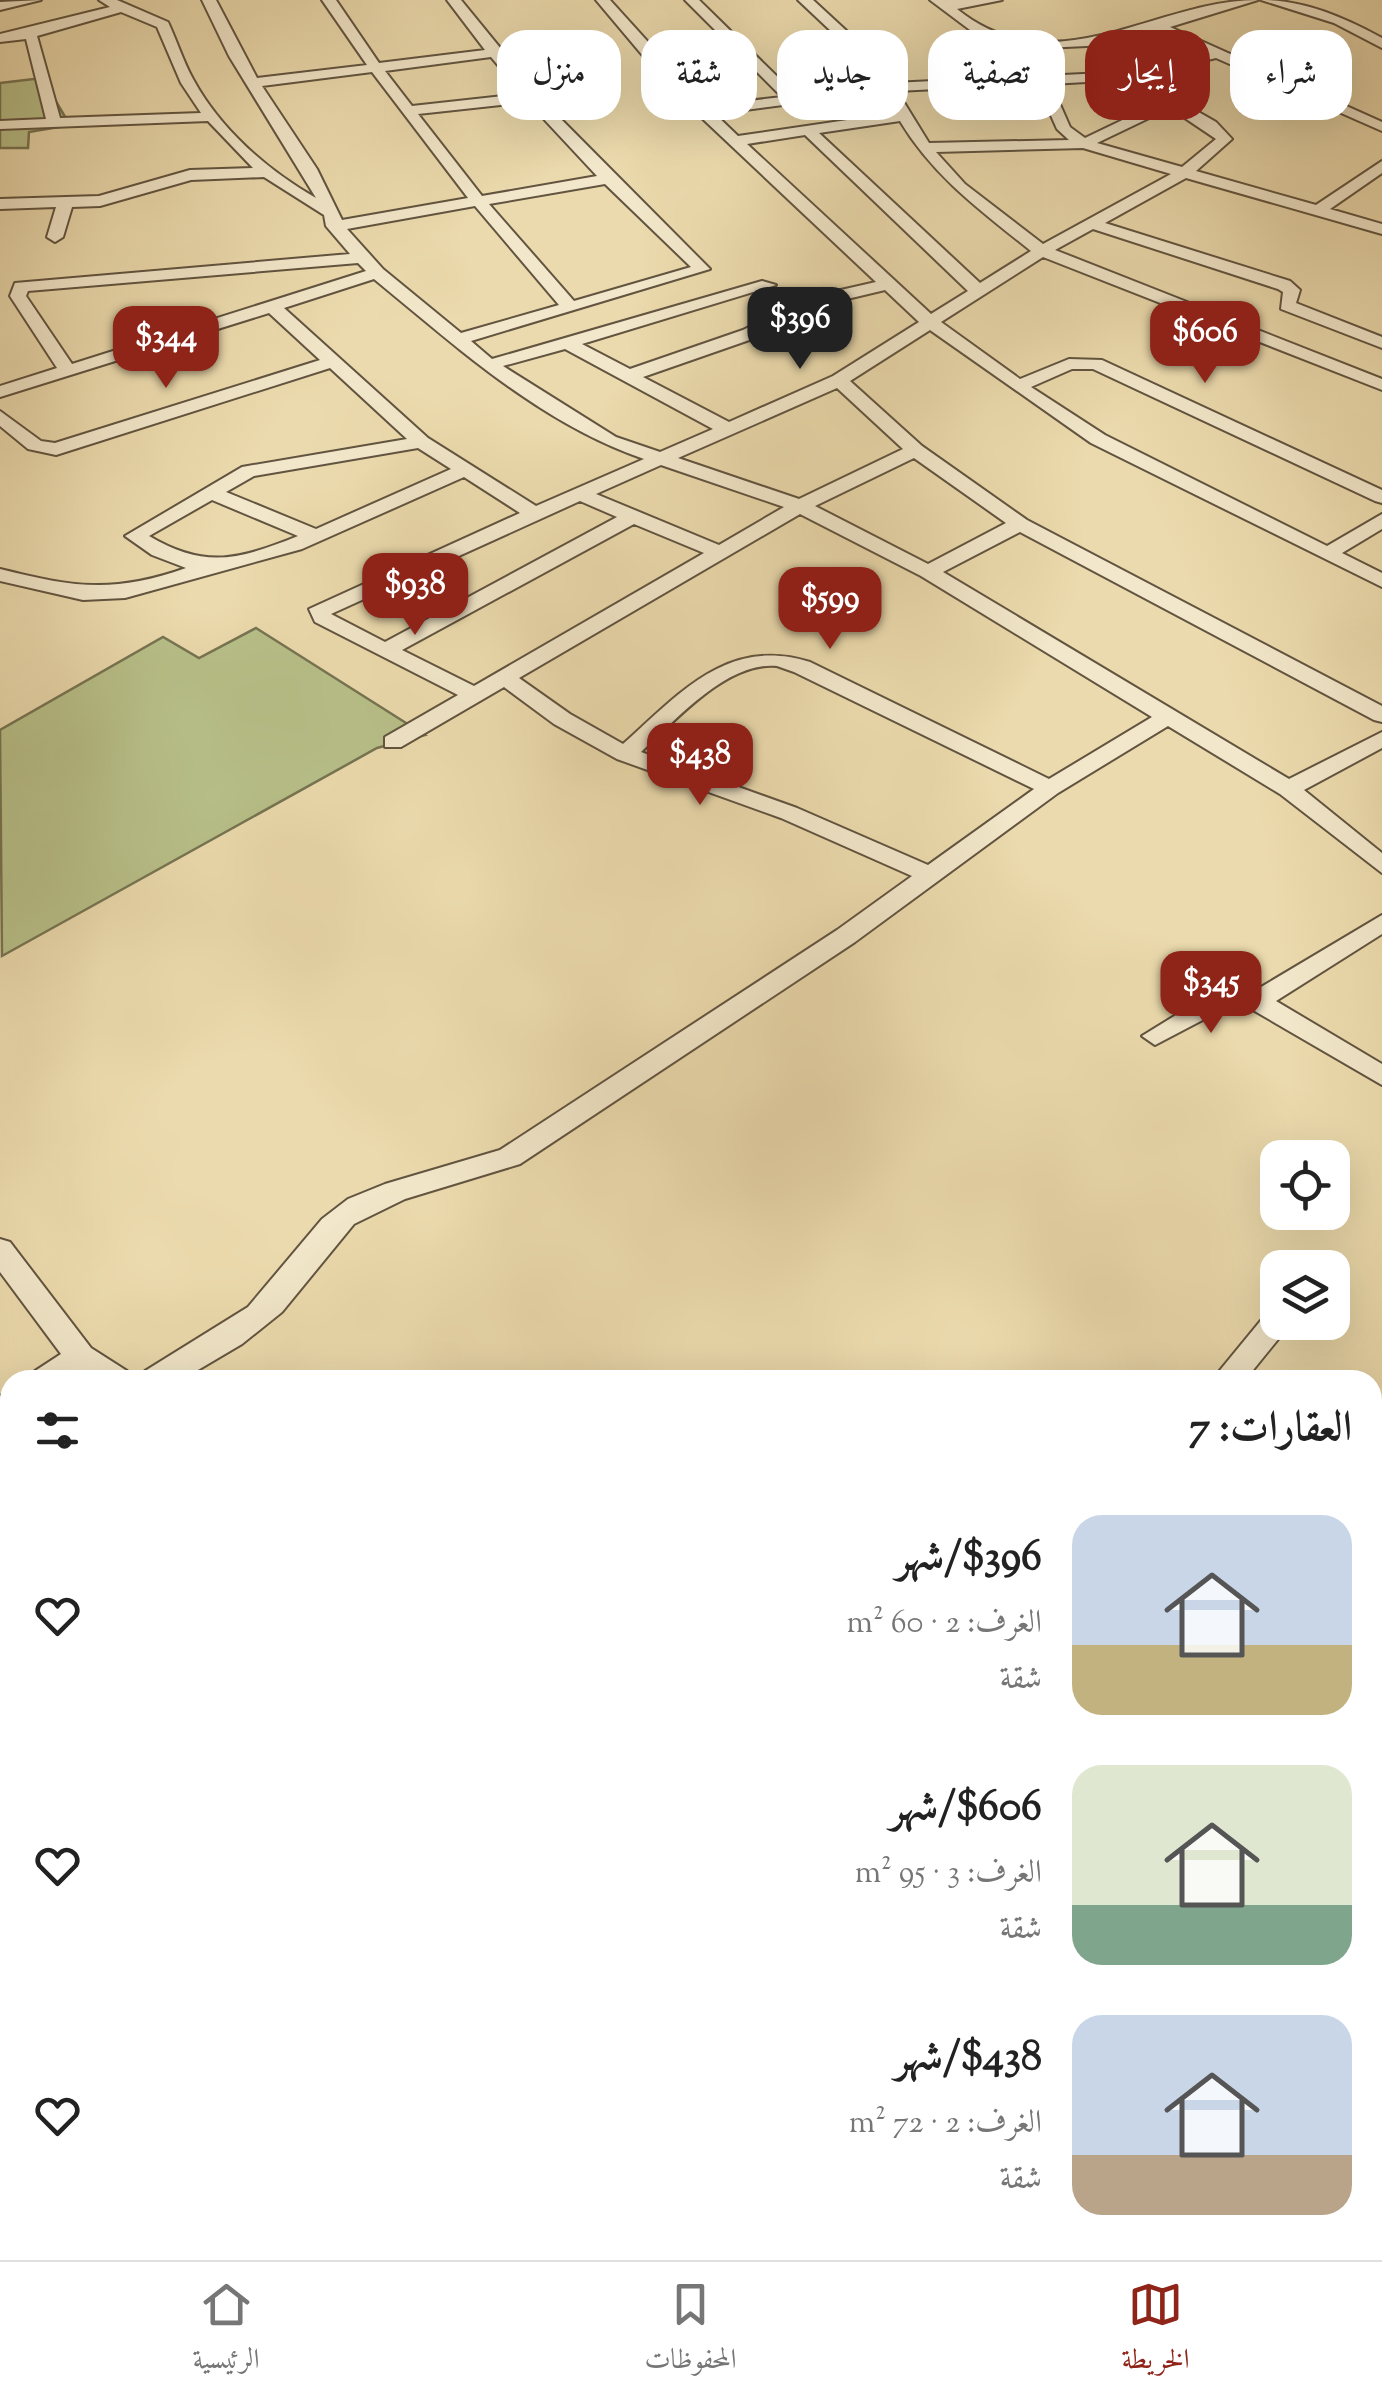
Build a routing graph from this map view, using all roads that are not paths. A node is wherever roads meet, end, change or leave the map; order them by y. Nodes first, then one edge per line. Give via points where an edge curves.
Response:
1 (34, 0) edge
2 (106, 0) edge
3 (209, 0) edge
4 (329, 0) edge
5 (454, 0) edge
6 (604, 0) edge
7 (692, 0) edge
8 (805, 0) edge
9 (995, 0) edge
10 (1251, 0) edge
11 (1268, 0) edge
12 (941, 3) edge
13 (0, 6) edge
14 (124, 7) junction
15 (1156, 26) junction
16 (840, 30) edge
17 (28, 34) junction
18 (2, 40) edge
19 (641, 44) edge
20 (1382, 44) edge
21 (492, 53) junction
22 (1214, 54) junction
23 (1210, 55) edge
24 (497, 58) edge
25 (374, 68) junction
26 (253, 83) junction
27 (777, 83) edge
28 (497, 100) edge
29 (408, 111) junction
30 (210, 117) junction
31 (553, 120) edge
32 (714, 120) edge
33 (875, 120) edge
34 (905, 120) edge
35 (1060, 120) edge
36 (1134, 120) edge
37 (1200, 120) edge
38 (54, 122) junction
39 (0, 125) edge
40 (1382, 127) edge
41 (809, 130) junction
42 (735, 140) junction
43 (1084, 144) junction
44 (924, 148) junction
45 (1382, 166) edge
46 (266, 172) junction
47 (1186, 172) junction
48 (605, 180) junction
49 (0, 189) edge
50 (474, 199) junction
51 (56, 202) junction
52 (0, 204) edge
53 (1319, 210) junction
54 (331, 218) junction
55 (1090, 223) junction
56 (1382, 229) edge
57 (55, 237) dead end
58 (1042, 250) junction
59 (370, 266) junction
60 (887, 284) junction
61 (768, 285) dead end
62 (978, 291) junction
63 (271, 305) junction
64 (570, 307) junction
65 (928, 320) junction
66 (458, 340) junction
67 (568, 342) junction
68 (1382, 342) edge
69 (334, 361) junction
70 (489, 366) junction
71 (67, 370) junction
72 (625, 378) junction
73 (839, 380) junction
74 (1020, 385) junction
75 (1382, 385) edge
76 (0, 392) edge
77 (0, 417) edge
78 (728, 429) junction
79 (421, 442) junction
80 (916, 450) junction
81 (661, 460) junction
82 (464, 470) junction
83 (208, 492) junction
84 (580, 494) junction
85 (1382, 497) edge
86 (800, 506) junction
87 (535, 514) junction
88 (630, 518) junction
89 (1382, 520) edge
90 (1020, 524) junction
91 (313, 535) junction
92 (724, 554) junction
93 (1326, 554) junction
94 (207, 567) junction
95 (928, 572) junction
96 (0, 575) edge
97 (1382, 582) edge
98 (384, 651) junction
99 (507, 680) junction
100 (478, 696) junction
101 (1168, 716) junction
102 (1382, 716) edge
103 (1382, 739) edge
104 (393, 742) dead end
105 (625, 754) junction
106 (1050, 788) junction
107 (1288, 789) junction
108 (1382, 866) edge
109 (928, 874) junction
110 (1382, 923) edge
111 (1257, 1001) junction
112 (1155, 1036) dead end
113 (1382, 1076) edge
114 (0, 1250) edge
115 (1262, 1340) edge
116 (80, 1357) junction
117 (61, 1370) edge
118 (100, 1370) edge
119 (171, 1370) edge
120 (1236, 1370) edge

1 - 13 street
2 - 14 street
3 - 26 street
4 - 25 street
5 - 21 street
6 - 19 street
7 - 27 street
8 - 16 street
9 - 12 street
10 - 15 street
11 - 20 street via 1340,20
12 - 15 street via 982,34 1019,44
14 - 17 street
14 - 30 street via 163,25
15 - 22 street
17 - 18 street
17 - 38 street
21 - 24 street
21 - 25 street
22 - 23 street
22 - 40 street
25 - 26 street
25 - 29 street
26 - 54 street via 309,169
28 - 29 street
29 - 50 street
30 - 38 street
30 - 46 street
31 - 48 street
32 - 42 street
33 - 41 street
34 - 44 street
35 - 43 street
36 - 43 street
37 - 47 street via 1225,136
38 - 39 street
41 - 42 street
41 - 62 street via 836,164
42 - 60 street
43 - 44 street
43 - 47 street
44 - 58 street via 960,188
45 - 53 street
46 - 51 street via 190,175 100,201
46 - 54 street
47 - 53 street
47 - 55 street
48 - 50 street
48 - 64 street via 702,270
49 - 51 street
50 - 54 street
50 - 64 street
51 - 52 street
51 - 57 street
53 - 56 street
54 - 59 street
55 - 58 street
55 - 68 street via 1284,285 1292,290 1287,305
58 - 62 street
58 - 75 street
59 - 63 street
59 - 66 street
59 - 71 street via 21,286 18,296
60 - 65 street
60 - 72 street via 816,300 749,334
61 - 67 street
62 - 65 street
63 - 69 street
63 - 71 street
64 - 66 street
65 - 73 street
65 - 74 street
66 - 70 street
67 - 70 street
67 - 72 street
69 - 77 street via 56,450 34,446
69 - 79 street
70 - 81 street via 581,426
71 - 76 street
72 - 78 street
73 - 78 street
73 - 80 street
74 - 85 street via 1069,364 1096,364
74 - 93 street via 1114,448
78 - 81 street
79 - 82 street
79 - 83 street via 249,471
80 - 86 street
80 - 90 street
81 - 84 street
81 - 86 street
82 - 87 street
82 - 91 street
83 - 91 street
83 - 94 street via 135,536
84 - 87 street
84 - 88 street
86 - 92 street
86 - 95 street
87 - 98 street via 319,609 322,618
88 - 92 street
88 - 98 street
89 - 93 street
90 - 95 street
90 - 102 street
91 - 94 street via 250,560
92 - 99 street
93 - 97 street
94 - 96 street via 97,597
95 - 101 street
98 - 100 street
99 - 100 street
99 - 105 street
100 - 104 street
101 - 106 street
101 - 107 street
103 - 107 street
105 - 106 street via 700,692 763,658 802,667
105 - 109 street via 789,813
106 - 109 street
107 - 108 street
109 - 119 street via 510,1157 388,1192 354,1209 324,1233 271,1304
110 - 111 street
111 - 112 street via 1210,1006
111 - 113 street
114 - 116 street
115 - 120 street
116 - 117 street
116 - 118 street

